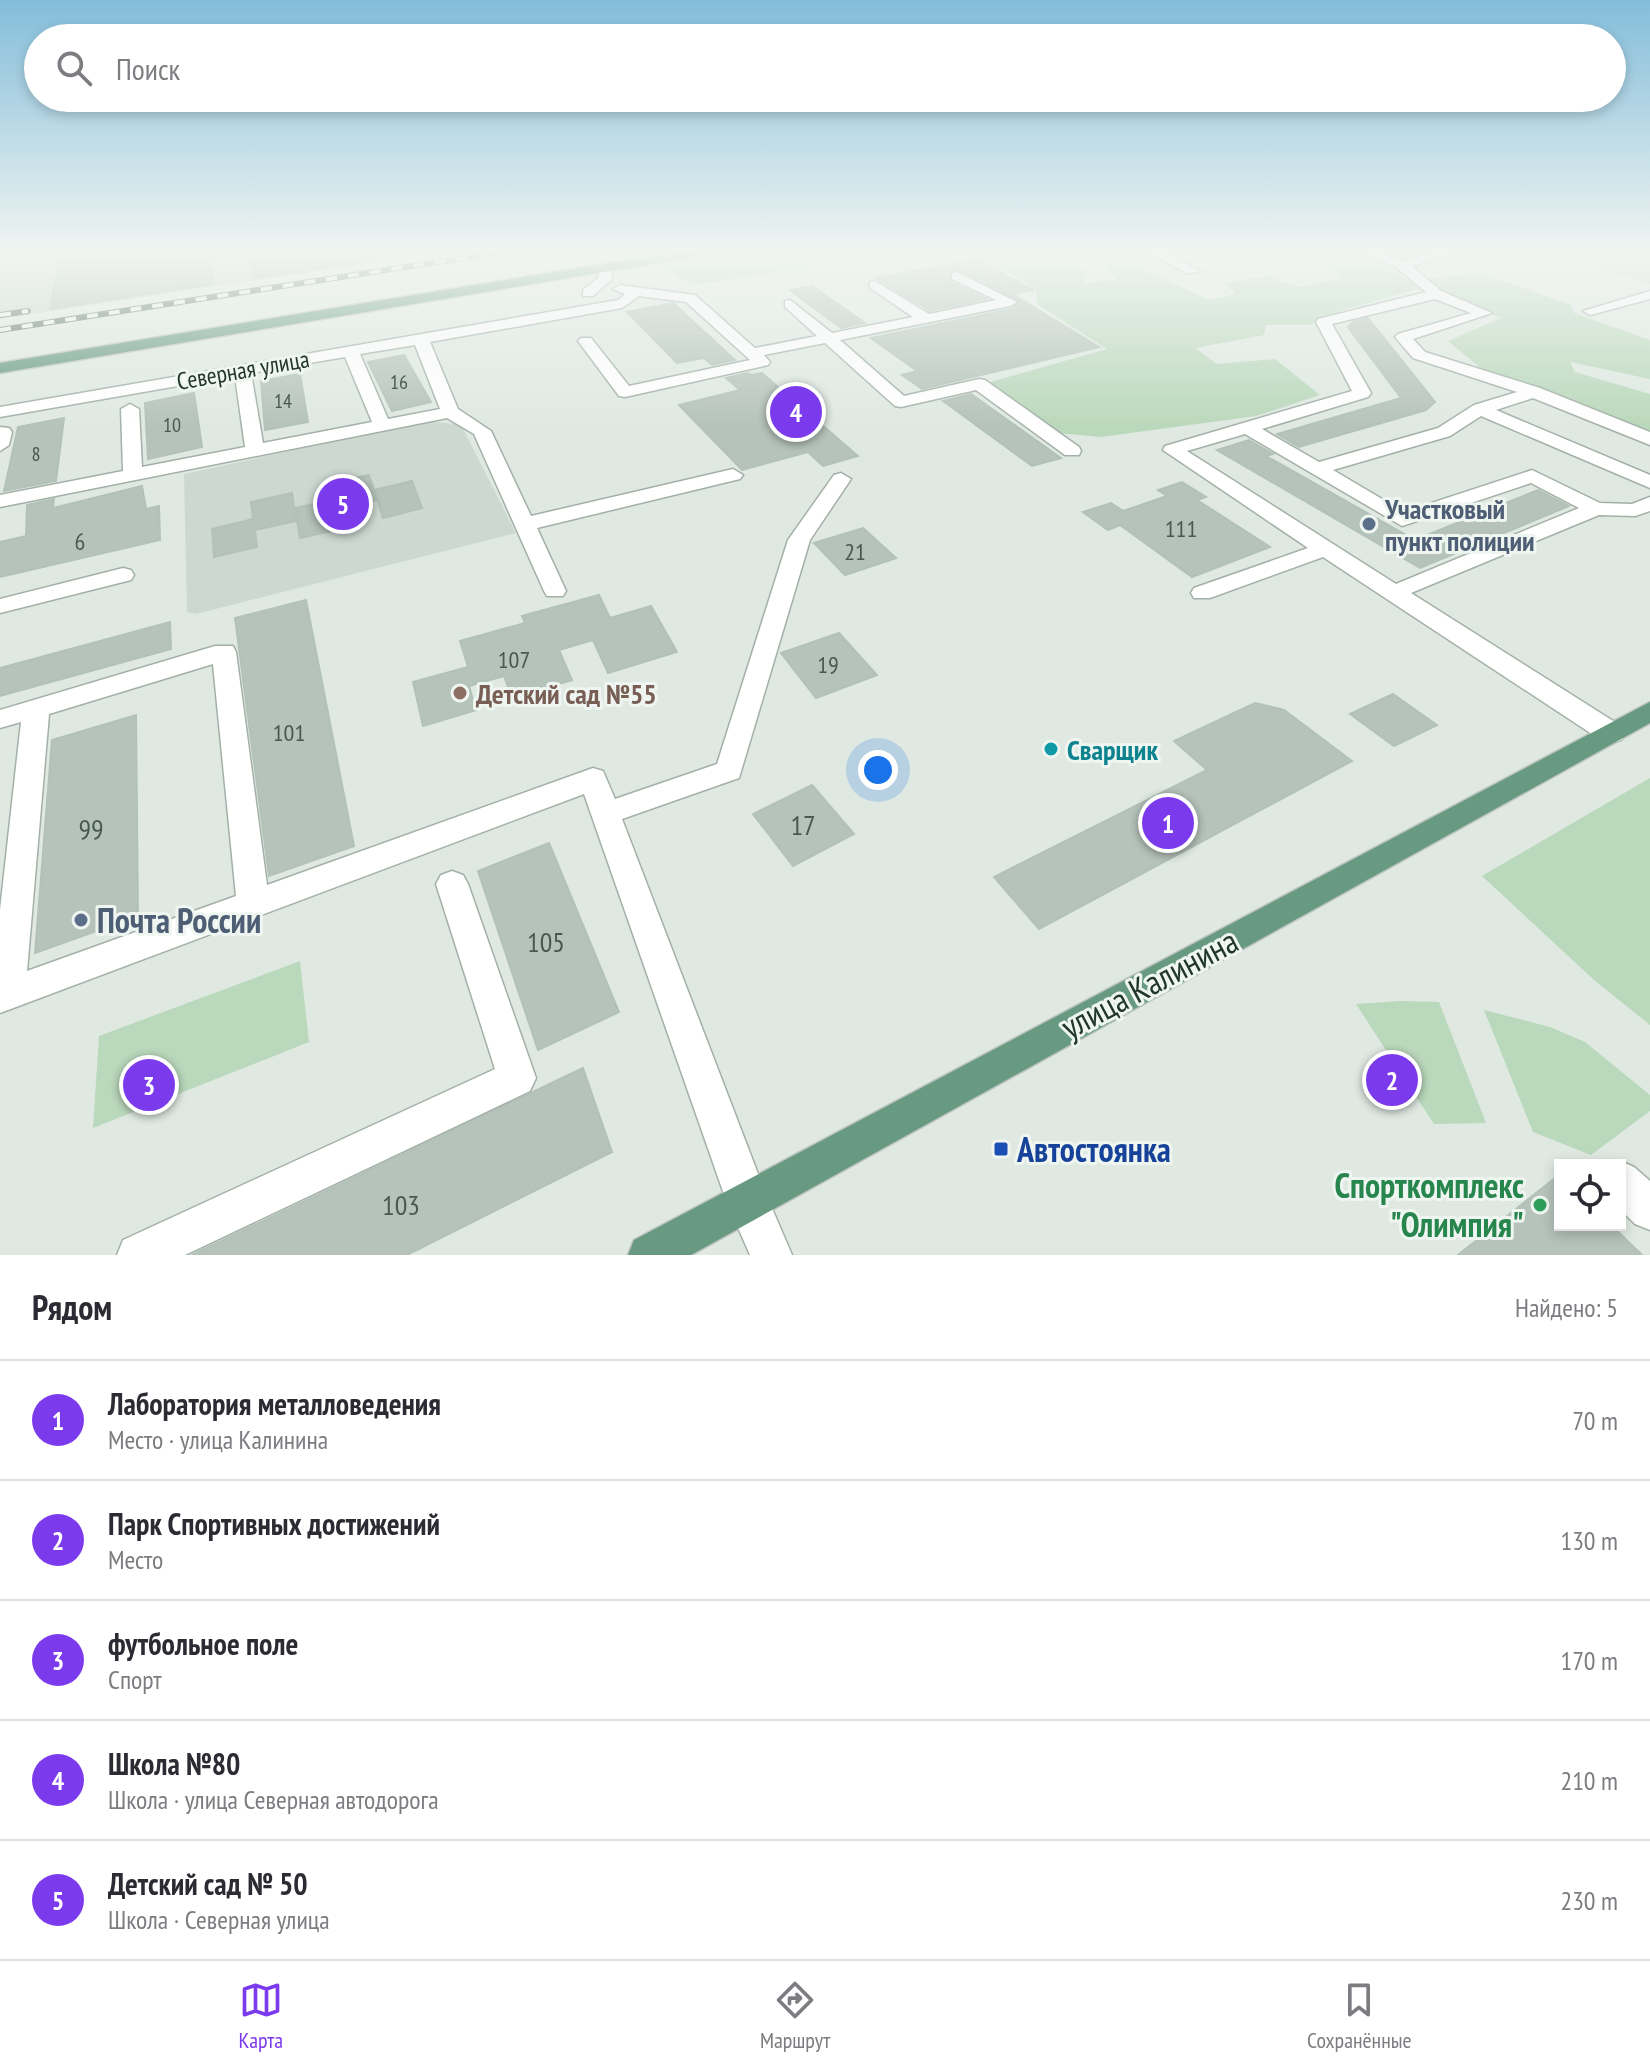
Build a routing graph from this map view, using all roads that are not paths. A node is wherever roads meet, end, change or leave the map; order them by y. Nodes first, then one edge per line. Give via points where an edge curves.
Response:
1 (373, 310) edge
2 (550, 310) edge
3 (585, 310) edge
4 (703, 310) edge
5 (796, 310) edge
6 (913, 310) edge
7 (973, 310) edge
8 (1373, 310) edge
9 (1476, 310) edge
10 (1595, 310) edge
11 (1590, 311) dead end
12 (533, 319) junction
13 (927, 319) junction
14 (828, 338) junction
15 (421, 340) junction
16 (586, 341) dead end
17 (351, 352) junction
18 (752, 353) junction
19 (0, 368) edge
20 (242, 371) junction
21 (1534, 392) junction
22 (130, 409) dead end
23 (1480, 409) junction
24 (0, 412) edge
25 (450, 412) junction
26 (382, 425) junction
27 (1245, 426) junction
28 (1650, 439) edge
29 (255, 450) junction
30 (1072, 451) dead end
31 (1317, 469) junction
32 (133, 474) junction
33 (733, 475) dead end
34 (841, 479) dead end
35 (1650, 482) edge
36 (0, 501) edge
37 (1650, 503) edge
38 (1596, 509) junction
39 (525, 524) junction
40 (1328, 548) junction
41 (123, 575) dead end
42 (555, 591) dead end
43 (1395, 592) junction
44 (1202, 593) dead end
45 (0, 606) edge
46 (36, 709) junction
47 (1650, 711) edge
48 (0, 719) edge
49 (1611, 733) junction
50 (606, 813) junction
51 (452, 884) dead end
52 (253, 904) junction
53 (4, 996) edge
54 (1626, 1187) edge
55 (747, 1200) junction
56 (1650, 1209) edge
57 (138, 1255) edge
58 (649, 1255) edge
59 (771, 1255) edge

1 - 19 main road
2 - 12 street
3 - 12 street, Северная улица
4 - 18 street
5 - 14 street
6 - 13 street
7 - 13 street
8 - 27 street via 1323,322 1362,393
9 - 21 street via 1485,313 1403,337 1419,355
10 - 11 street
12 - 15 street, Северная улица
13 - 14 street
14 - 18 street
14 - 30 street via 901,402 979,384
15 - 17 street, Северная улица
15 - 25 street
16 - 18 street via 625,392 762,362
17 - 20 street, Северная улица
17 - 26 street
20 - 24 street, Северная улица
20 - 29 street
21 - 23 street
21 - 28 street
22 - 32 street
23 - 31 street via 1444,432
23 - 35 street
25 - 26 street
25 - 39 street via 482,431
26 - 29 street
27 - 31 street
27 - 40 street via 1172,450
29 - 32 street
31 - 38 street via 1402,520 1532,476
32 - 36 street
33 - 39 street
34 - 50 street via 799,540 729,771
37 - 38 street via 1635,510
38 - 43 street
39 - 42 street
40 - 43 street
40 - 44 street
41 - 45 street
43 - 49 street
46 - 48 street
46 - 52 street via 224,652
46 - 53 street
47 - 49 main road, улица Калинина
49 - 55 main road, улица Калинина
50 - 52 street via 593,779
50 - 55 street
51 - 57 street via 517,1078
52 - 53 street
54 - 56 street
55 - 58 main road, улица Калинина
55 - 59 street

